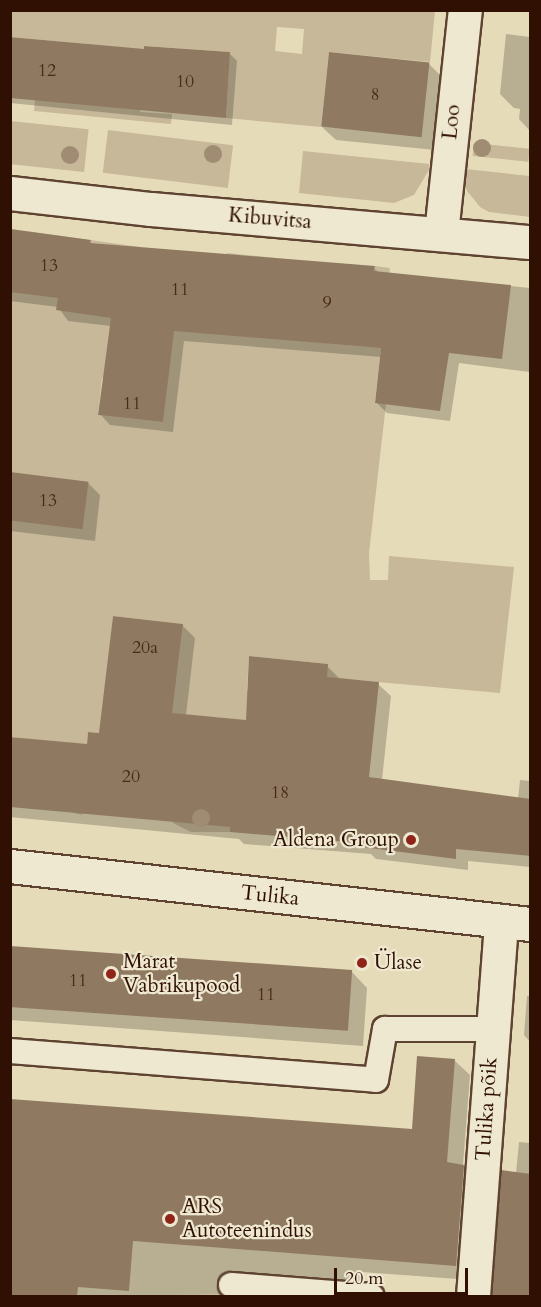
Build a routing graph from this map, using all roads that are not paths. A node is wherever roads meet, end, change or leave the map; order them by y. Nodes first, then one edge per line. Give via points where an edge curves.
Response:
1 (465, 10) edge
2 (10, 193) edge
3 (441, 233) junction
4 (531, 242) edge
5 (10, 866) edge
6 (516, 922) edge
7 (493, 1029) junction
8 (10, 1052) edge
9 (231, 1285) dead end
10 (372, 1296) edge
11 (473, 1296) edge

1 - 3 street, Loo
2 - 3 street, Kibuvitsa
3 - 4 street, Kibuvitsa
5 - 6 street, Tulika
6 - 7 street, Tulika põik
7 - 8 lane via 385,1029 376,1080
7 - 11 street, Tulika põik
9 - 10 lane

